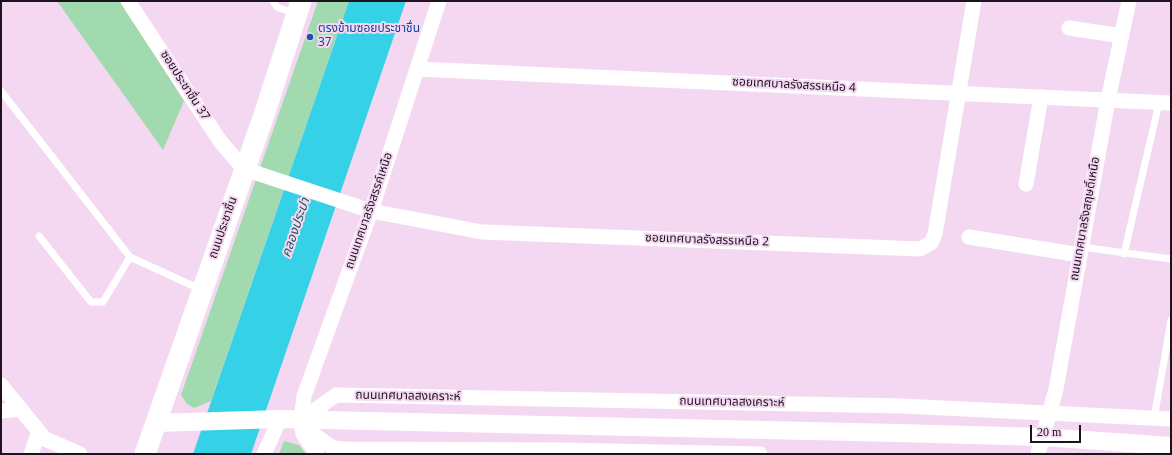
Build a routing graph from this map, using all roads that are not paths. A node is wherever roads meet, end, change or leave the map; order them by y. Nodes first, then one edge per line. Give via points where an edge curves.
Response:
1 (128, 1) edge
2 (273, 1) edge
3 (439, 1) edge
4 (974, 1) edge
5 (1129, 1) edge
6 (299, 8) edge
7 (1069, 28) dead end
8 (1122, 36) junction
9 (417, 69) junction
10 (1, 91) edge
11 (959, 94) junction
12 (1041, 97) junction
13 (1108, 100) junction
14 (1165, 103) edge
15 (244, 169) junction
16 (1026, 184) dead end
17 (371, 211) junction
18 (39, 236) dead end
19 (969, 237) dead end
20 (1080, 251) junction
21 (1124, 254) junction
22 (130, 257) junction
23 (1171, 259) edge
24 (202, 290) junction
25 (1171, 320) edge
26 (1, 385) edge
27 (21, 409) junction
28 (1, 411) edge
29 (1050, 412) junction
30 (1154, 419) junction
31 (273, 420) junction
32 (301, 420) junction
33 (1171, 420) edge
34 (156, 423) junction
35 (39, 432) junction
36 (1041, 446) edge
37 (1171, 446) edge
38 (559, 452) edge
39 (31, 454) edge
40 (80, 454) edge
41 (145, 454) edge
42 (264, 454) edge
43 (317, 454) edge
44 (760, 454) edge

1 - 15 street, ซอยประชาชื่น 37 via 220,141
2 - 6 lane via 277,7
3 - 9 street, ถนนเทศบาลรังสรรค์เหนือ
4 - 11 street, ซอยเทศบาลรังสรรเหนือ 2
5 - 8 street, ถนนเทศบาลรังสฤษดิ์เหนือ
6 - 15 main road, ถนนประชาชื่น
7 - 8 street
8 - 13 street, ถนนเทศบาลรังสฤษดิ์เหนือ
9 - 11 street, ซอยเทศบาลรังสรรเหนือ 4
9 - 17 street, ถนนเทศบาลรังสรรค์เหนือ
10 - 22 lane
11 - 12 street, ซอยเทศบาลรังสรรเหนือ 4
11 - 17 street, ซอยเทศบาลรังสรรเหนือ 2 via 935,234 931,243 920,249 482,232
12 - 13 street, ซอยเทศบาลรังสรรเหนือ 4
12 - 16 street
13 - 14 street, ซอยเทศบาลรังสรรเหนือ 4
13 - 20 street, ถนนเทศบาลรังสฤษดิ์เหนือ
14 - 21 lane
15 - 17 street, ซอยเทศบาลรังสรรเหนือ 2
15 - 24 main road, ถนนประชาชื่น
17 - 32 street, ถนนเทศบาลรังสรรค์เหนือ via 304,396
18 - 22 lane via 91,302 103,302
19 - 20 street
20 - 21 lane
20 - 29 street, ถนนเทศบาลรังสฤษดิ์เหนือ
21 - 23 lane
22 - 24 lane
24 - 34 main road, ถนนประชาชื่น
25 - 30 lane
26 - 27 street
27 - 28 street
27 - 35 street
29 - 30 street, ถนนเทศบาลสงเคราะห์
29 - 32 street, ถนนเทศบาลสงเคราะห์ via 894,405 336,395
29 - 36 street, ถนนเทศบาลรังสฤษดิ์เหนือ
30 - 33 street, ถนนเทศบาลสงเคราะห์
31 - 32 street
31 - 34 street
31 - 42 street
32 - 36 street
32 - 38 street via 312,434 333,448 345,450
32 - 43 street via 303,434
34 - 41 main road, ถนนประชาชื่น
35 - 39 street
35 - 40 street via 45,439
36 - 37 street
38 - 44 street

